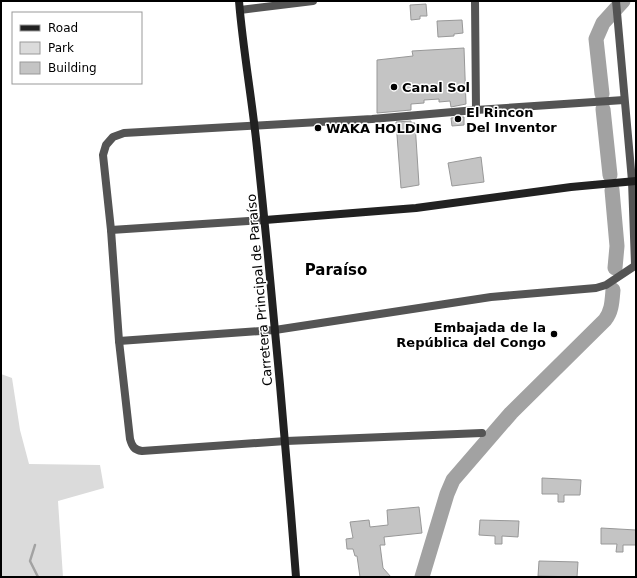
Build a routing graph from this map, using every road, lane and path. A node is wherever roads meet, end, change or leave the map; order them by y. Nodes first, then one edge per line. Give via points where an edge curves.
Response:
1 (239, 1) edge
2 (313, 1) edge
3 (475, 1) edge
4 (616, 1) edge
5 (240, 10) junction
6 (624, 100) junction
7 (476, 110) junction
8 (255, 126) junction
9 (634, 181) edge
10 (265, 220) junction
11 (111, 230) junction
12 (636, 265) edge
13 (275, 330) junction
14 (119, 341) junction
15 (482, 433) dead end
16 (286, 441) junction
17 (296, 577) edge

1 - 5 street, Carretera Principal de Paraíso
2 - 5 street
3 - 7 street
4 - 6 street
5 - 8 street, Carretera Principal de Paraíso
6 - 7 street
6 - 9 street
7 - 8 street
8 - 10 street, Carretera Principal de Paraíso
8 - 11 street via 124,133 113,137 106,145 103,155
9 - 10 street via 416,208
9 - 12 street
10 - 11 street
10 - 13 street, Carretera Principal de Paraíso
11 - 14 street
12 - 13 street via 606,285 596,288 491,297
13 - 14 street
13 - 16 street, Carretera Principal de Paraíso
14 - 16 street via 130,439 132,447 136,450
15 - 16 street
16 - 17 street, Carretera Principal de Paraíso

